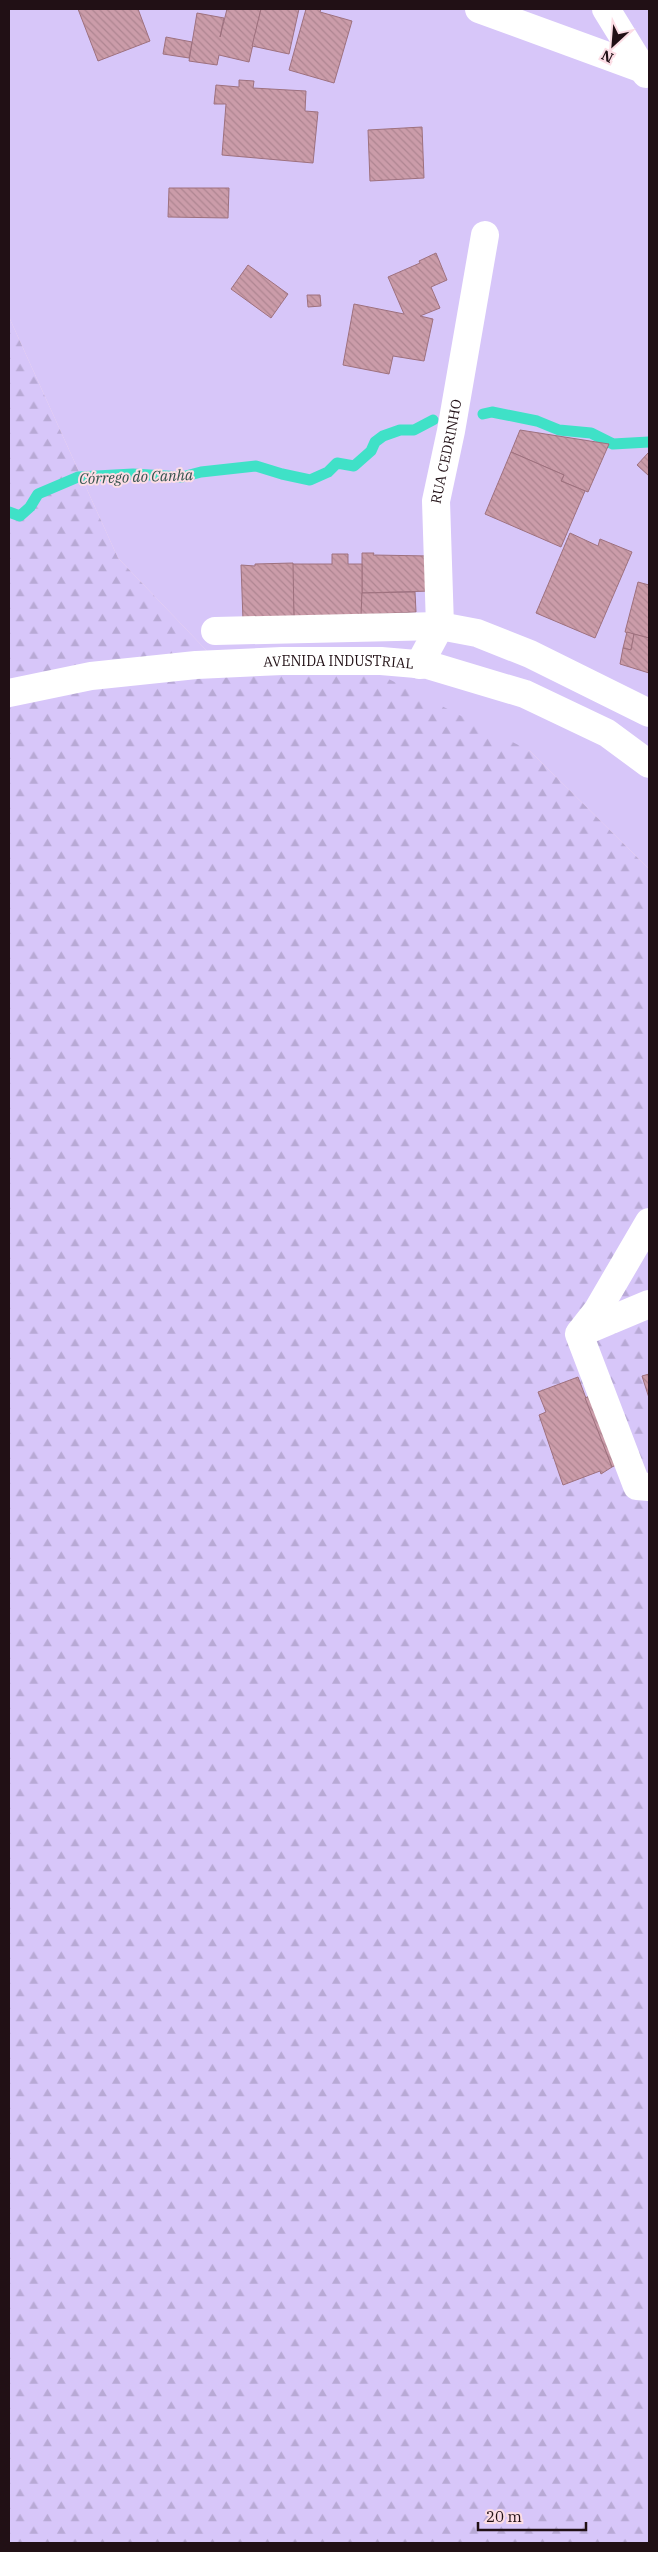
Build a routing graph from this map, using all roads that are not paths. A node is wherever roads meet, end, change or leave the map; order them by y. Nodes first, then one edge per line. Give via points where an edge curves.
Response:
1 (479, 9) edge
2 (606, 9) edge
3 (646, 74) edge
4 (485, 234) dead end
5 (440, 626) junction
6 (216, 631) dead end
7 (419, 665) junction
8 (9, 693) edge
9 (649, 712) edge
10 (649, 764) edge
11 (649, 1222) edge
12 (649, 1304) edge
13 (579, 1334) junction
14 (649, 1487) edge

1 - 3 street
2 - 3 street
4 - 5 street, RUA CEDRINHO via 436,501
5 - 6 street
5 - 7 street
5 - 9 street via 478,633 530,654
7 - 8 street, AVENIDA INDUSTRIAL via 381,661 282,661 196,665 91,676
7 - 10 street, AVENIDA INDUSTRIAL via 525,694 607,733
11 - 13 street via 597,1312
12 - 13 street
13 - 14 street via 637,1486

